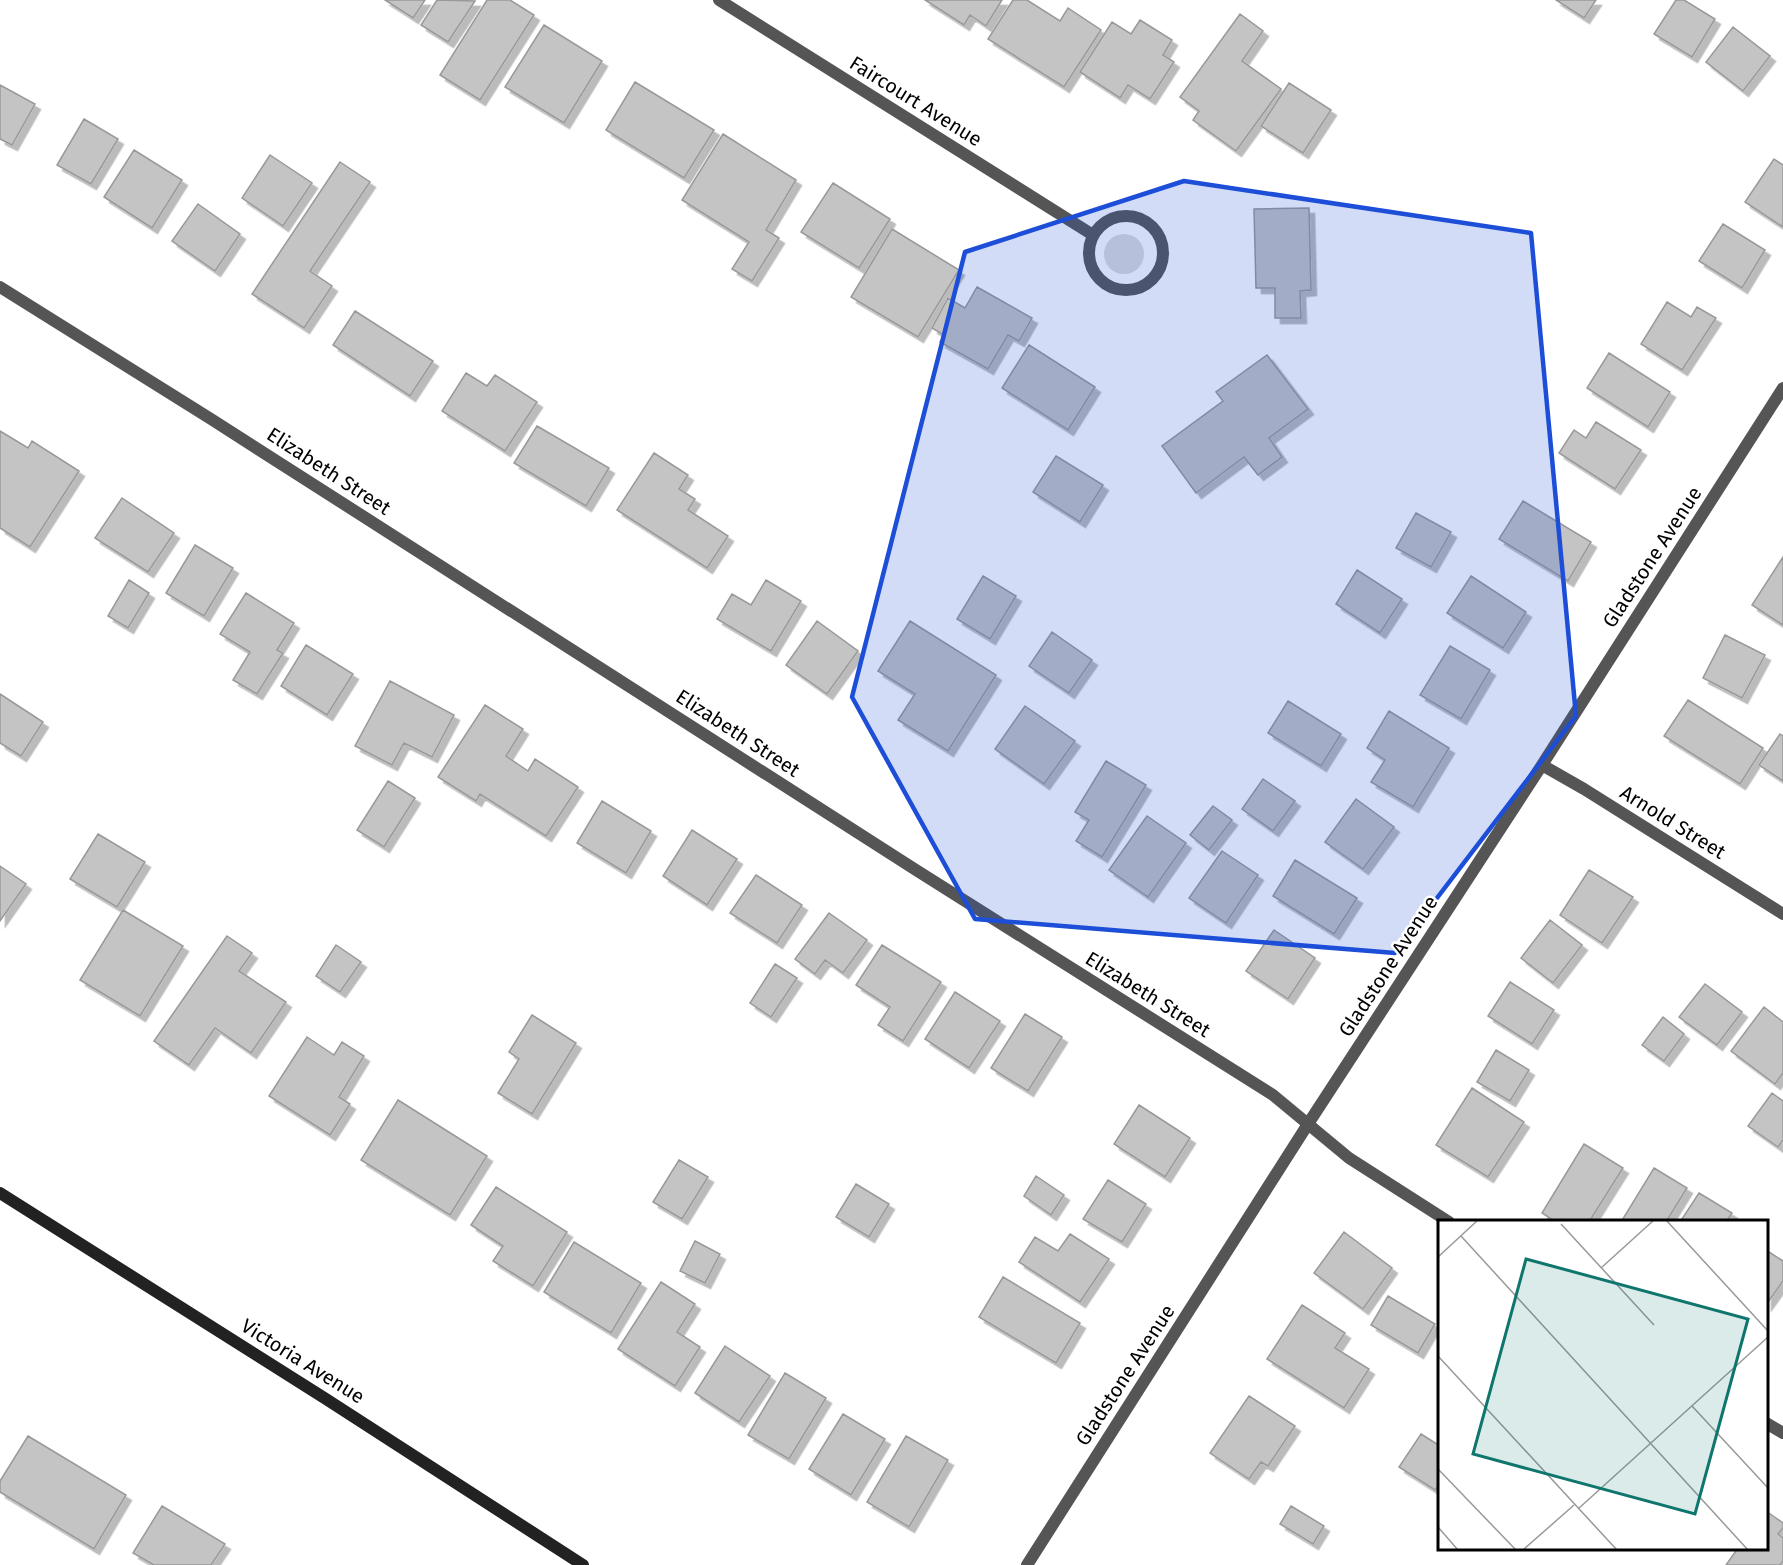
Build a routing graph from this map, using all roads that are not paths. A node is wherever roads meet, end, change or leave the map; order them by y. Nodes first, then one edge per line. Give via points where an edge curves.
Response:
1 (718, 0) edge
2 (1093, 235) junction
3 (0, 287) edge
4 (1783, 388) edge
5 (1542, 765) junction
6 (1783, 914) edge
7 (1308, 1124) junction
8 (0, 1193) edge
9 (1447, 1220) edge
10 (1768, 1424) edge
11 (1783, 1433) edge
12 (583, 1565) edge
13 (1027, 1565) edge

1 - 2 street, Faircourt Avenue
2 - 2 street via 1112,219 1123,216 1146,222 1161,241 1161,265 1155,276 1135,290 1111,288 1100,281 1090,265
3 - 7 street, Elizabeth Street via 1273,1095
4 - 5 street, Gladstone Avenue
5 - 6 street, Arnold Street
5 - 7 street, Gladstone Avenue
7 - 9 street, Elizabeth Street via 1349,1158
7 - 13 street, Gladstone Avenue
8 - 12 street, Victoria Avenue
10 - 11 street

